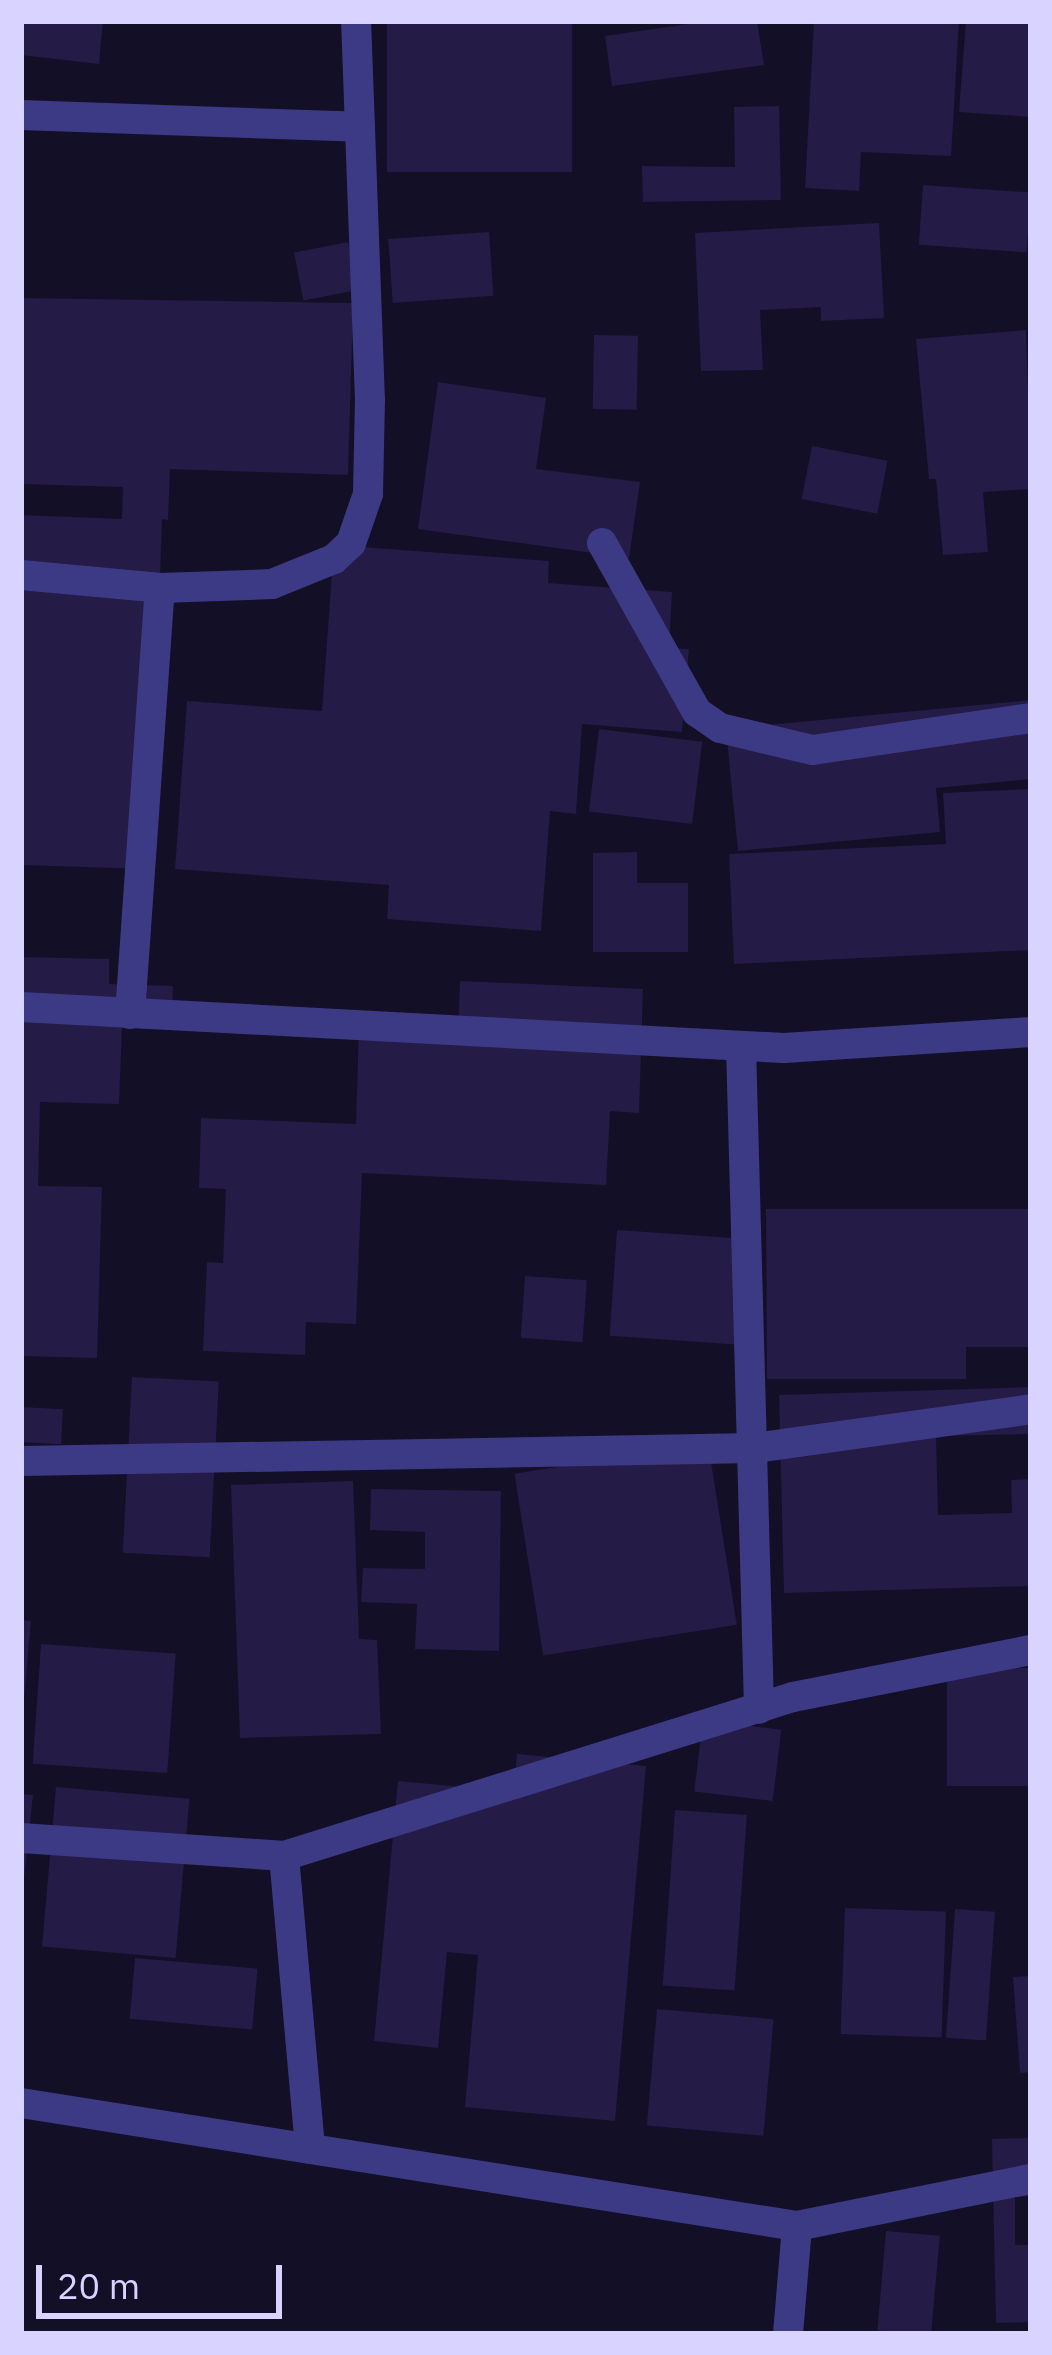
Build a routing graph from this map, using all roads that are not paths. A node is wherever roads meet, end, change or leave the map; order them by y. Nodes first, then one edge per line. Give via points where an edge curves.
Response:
1 (356, 21) edge
2 (21, 115) edge
3 (360, 127) junction
4 (602, 543) dead end
5 (21, 574) edge
6 (160, 588) junction
7 (1031, 718) edge
8 (21, 1007) edge
9 (130, 1014) junction
10 (1031, 1032) edge
11 (741, 1046) junction
12 (1031, 1408) edge
13 (755, 1448) junction
14 (21, 1460) edge
15 (1031, 1650) edge
16 (759, 1709) junction
17 (21, 1838) edge
18 (284, 1856) junction
19 (21, 2103) edge
20 (310, 2149) junction
21 (1031, 2179) edge
22 (797, 2226) junction
23 (788, 2334) edge

1 - 3 street
2 - 3 street
3 - 6 street via 370,401 362,522 334,559 272,584
4 - 7 street via 697,712 720,728 812,750
5 - 6 street
6 - 9 street
8 - 9 street
9 - 11 street
10 - 11 street
11 - 13 street
12 - 13 street
13 - 14 street
13 - 16 street
15 - 16 street
16 - 18 street
17 - 18 street
18 - 20 street
19 - 20 street
20 - 22 street
21 - 22 street
22 - 23 street

